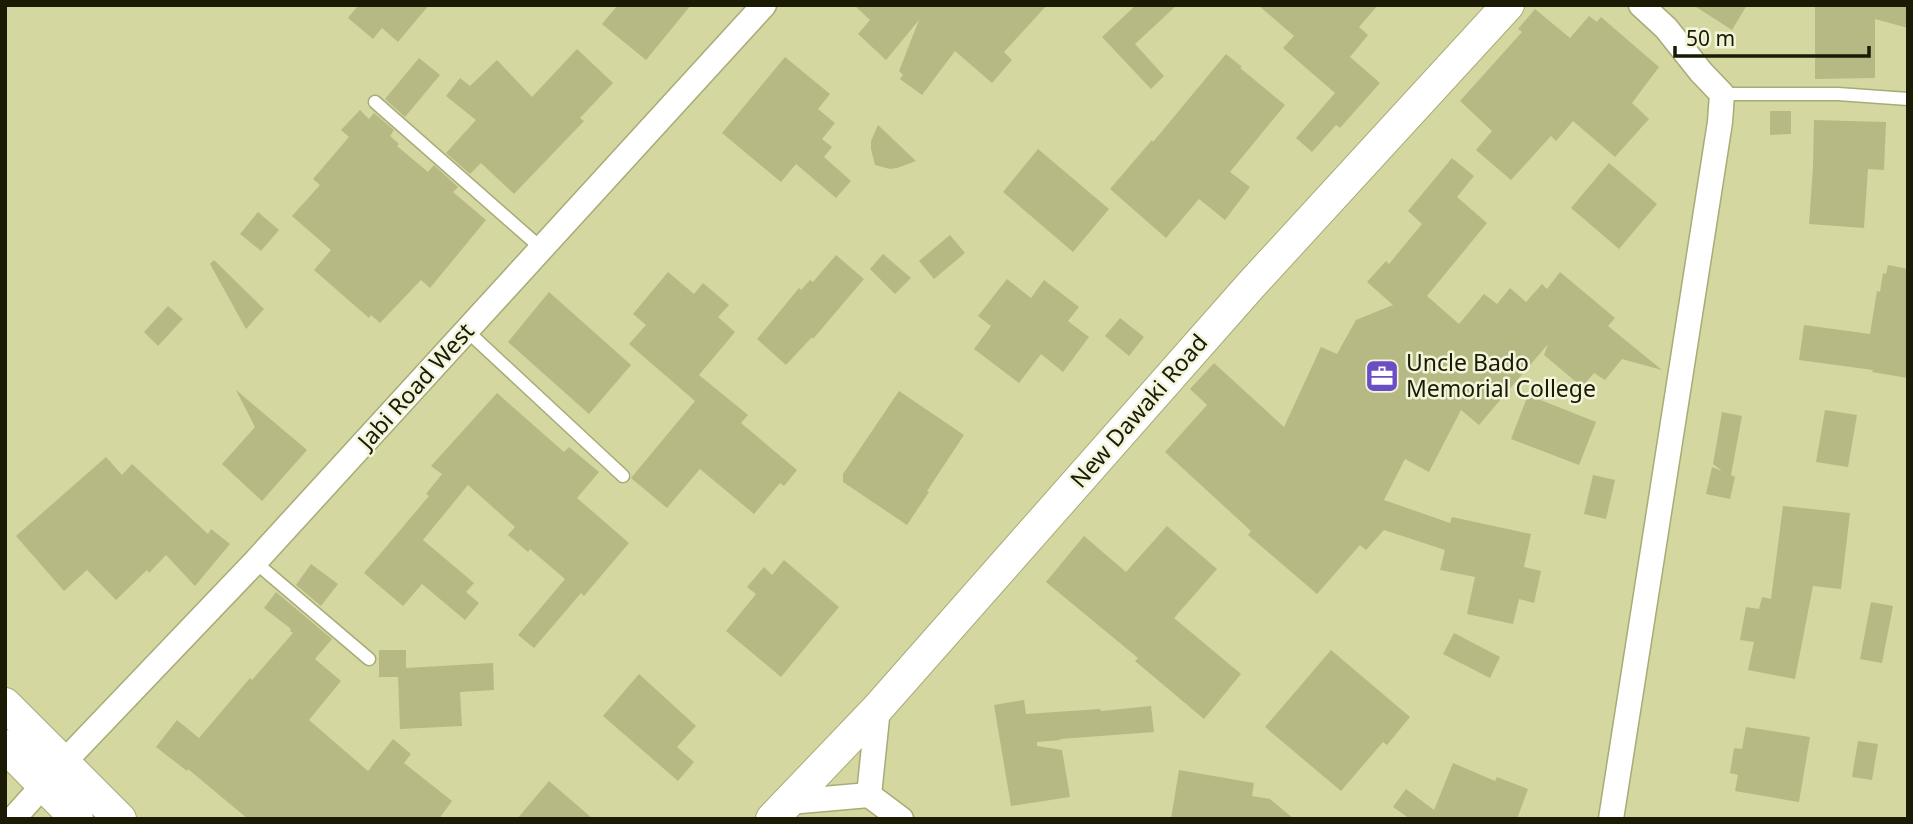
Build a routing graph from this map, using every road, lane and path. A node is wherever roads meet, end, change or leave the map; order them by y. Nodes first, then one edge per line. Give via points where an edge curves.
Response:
1 (764, 5) edge
2 (1508, 5) edge
3 (1641, 5) edge
4 (1722, 94) junction
5 (1908, 99) edge
6 (375, 102) dead end
7 (541, 248) junction
8 (466, 331) junction
9 (623, 476) dead end
10 (255, 562) junction
11 (369, 659) dead end
12 (5, 704) edge
13 (878, 708) junction
14 (5, 746) edge
15 (53, 774) junction
16 (869, 795) junction
17 (781, 810) edge
18 (13, 819) edge
19 (77, 819) edge
20 (120, 819) edge
21 (901, 819) edge
22 (1611, 819) edge

1 - 7 street, Jabi Road West
2 - 13 street, New Dawaki Road via 1251,285
3 - 4 street
4 - 5 lane
4 - 22 street
6 - 7 lane
7 - 8 street, Jabi Road West
8 - 9 lane
8 - 10 street, Jabi Road West
10 - 11 lane
10 - 15 street, Jabi Road West
12 - 15 street
13 - 16 street
13 - 17 street, New Dawaki Road
14 - 15 street
15 - 18 street, Jabi Road West
15 - 19 street
15 - 20 street
16 - 17 street
16 - 21 street

